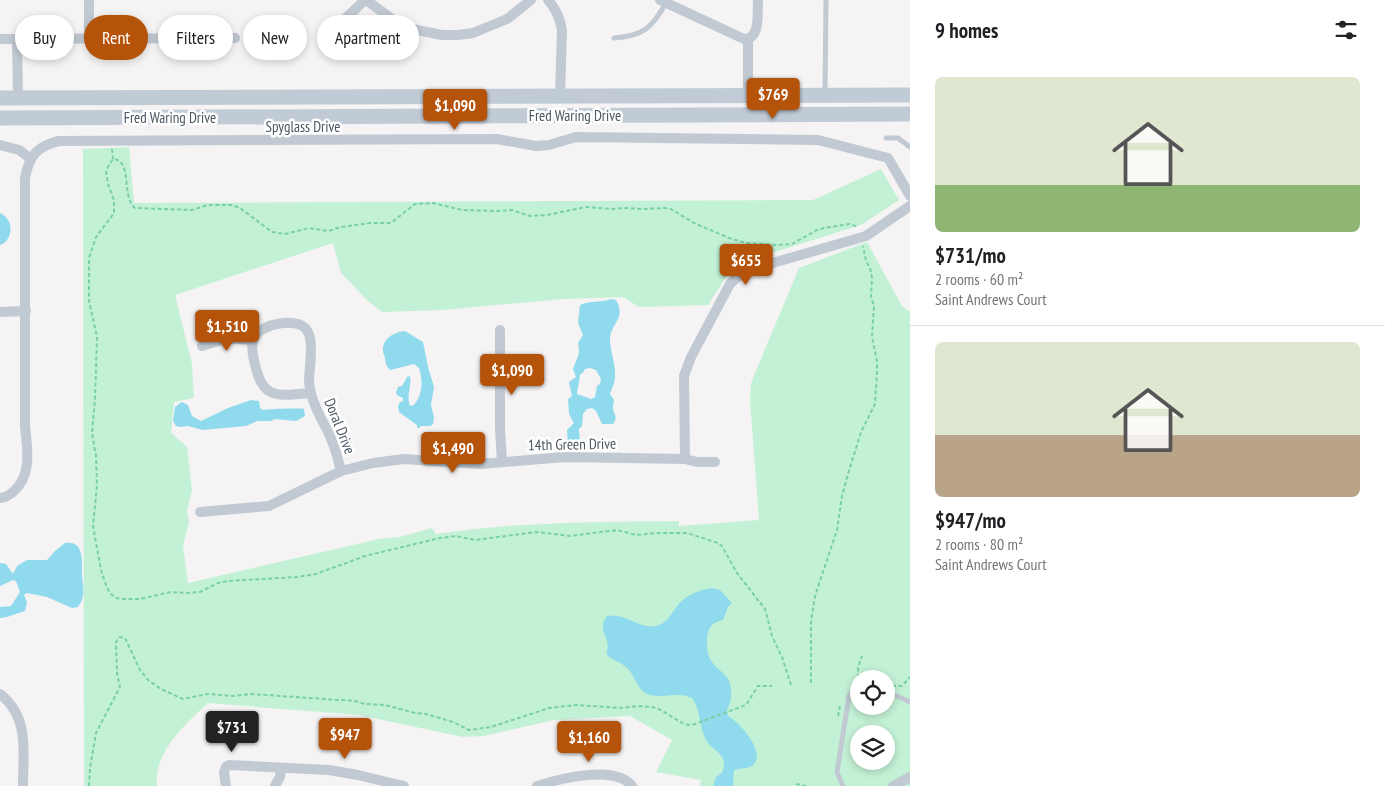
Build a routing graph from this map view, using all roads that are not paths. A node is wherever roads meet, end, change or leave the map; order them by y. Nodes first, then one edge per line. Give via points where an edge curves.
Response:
1 (89, 0) edge
2 (365, 0) edge
3 (531, 0) edge
4 (548, 0) edge
5 (758, 0) edge
6 (826, 0) edge
7 (663, 1) edge
8 (89, 15) edge
9 (349, 15) edge
10 (148, 38) edge
11 (235, 38) dead end
12 (614, 38) dead end
13 (0, 39) edge
14 (15, 39) edge
15 (749, 39) junction
16 (17, 60) edge
17 (910, 95) edge
18 (560, 96) junction
19 (748, 96) junction
20 (825, 96) junction
21 (0, 98) edge
22 (18, 98) junction
23 (0, 107) edge
24 (910, 114) edge
25 (695, 115) junction
26 (436, 116) junction
27 (0, 118) edge
28 (886, 138) dead end
29 (0, 145) edge
30 (910, 147) edge
31 (31, 159) junction
32 (910, 196) edge
33 (910, 206) edge
34 (26, 311) junction
35 (0, 312) edge
36 (500, 330) dead end
37 (253, 341) junction
38 (202, 346) dead end
39 (311, 393) junction
40 (685, 459) junction
41 (502, 462) junction
42 (715, 462) dead end
43 (341, 471) junction
44 (0, 498) edge
45 (200, 512) dead end
46 (0, 694) edge
47 (850, 694) edge
48 (895, 695) edge
49 (910, 702) edge
50 (281, 768) junction
51 (910, 777) edge
52 (23, 786) edge
53 (226, 786) edge
54 (275, 786) edge
55 (404, 786) edge
56 (536, 786) edge
57 (632, 786) edge
58 (843, 786) edge
59 (893, 786) edge

1 - 8 street
2 - 3 street via 399,24 433,33 458,35 473,33 507,19
2 - 9 street
4 - 18 street via 560,19 562,30
5 - 15 street via 756,30
6 - 20 lane
7 - 12 lane via 654,22 646,29 637,35
7 - 15 street via 737,37
10 - 11 street
13 - 14 street
15 - 19 street
16 - 22 street
17 - 20 main road, Fred Waring Drive
18 - 19 main road, Fred Waring Drive
18 - 22 main road, Fred Waring Drive
18 - 26 main road via 554,105 485,106
19 - 20 main road, Fred Waring Drive
20 - 25 main road via 817,104 731,105
21 - 22 main road, Fred Waring Drive
22 - 23 main road via 13,106
24 - 25 main road, Fred Waring Drive
25 - 26 main road, Fred Waring Drive
26 - 27 main road, Fred Waring Drive
28 - 30 lane via 898,138
29 - 31 street via 19,150
31 - 32 street, Spyglass Drive via 39,148 59,141 497,139 536,146 576,137 818,140 888,158
31 - 34 street via 24,178
33 - 40 street via 866,236 752,269 730,284 684,376
34 - 35 street
34 - 44 street via 25,426 28,463 21,485 6,498
36 - 41 street
37 - 38 street via 230,338
37 - 39 street, Doral Drive via 252,350 260,381 268,392 279,395
37 - 39 street, Doral Drive via 259,332 285,322 301,324 310,334
39 - 43 street, Doral Drive via 333,443
40 - 41 street, 14th Green Drive via 564,458
40 - 42 street, 14th Green Drive
41 - 43 street, 14th Green Drive via 480,464 404,459
43 - 45 street, 14th Green Drive via 269,506
46 - 52 street via 14,708 22,725
47 - 58 lane via 837,772
48 - 49 lane
50 - 53 street via 229,765 224,772
50 - 54 street
50 - 55 street via 328,770
51 - 59 street
56 - 57 street via 568,777 603,775 624,778

